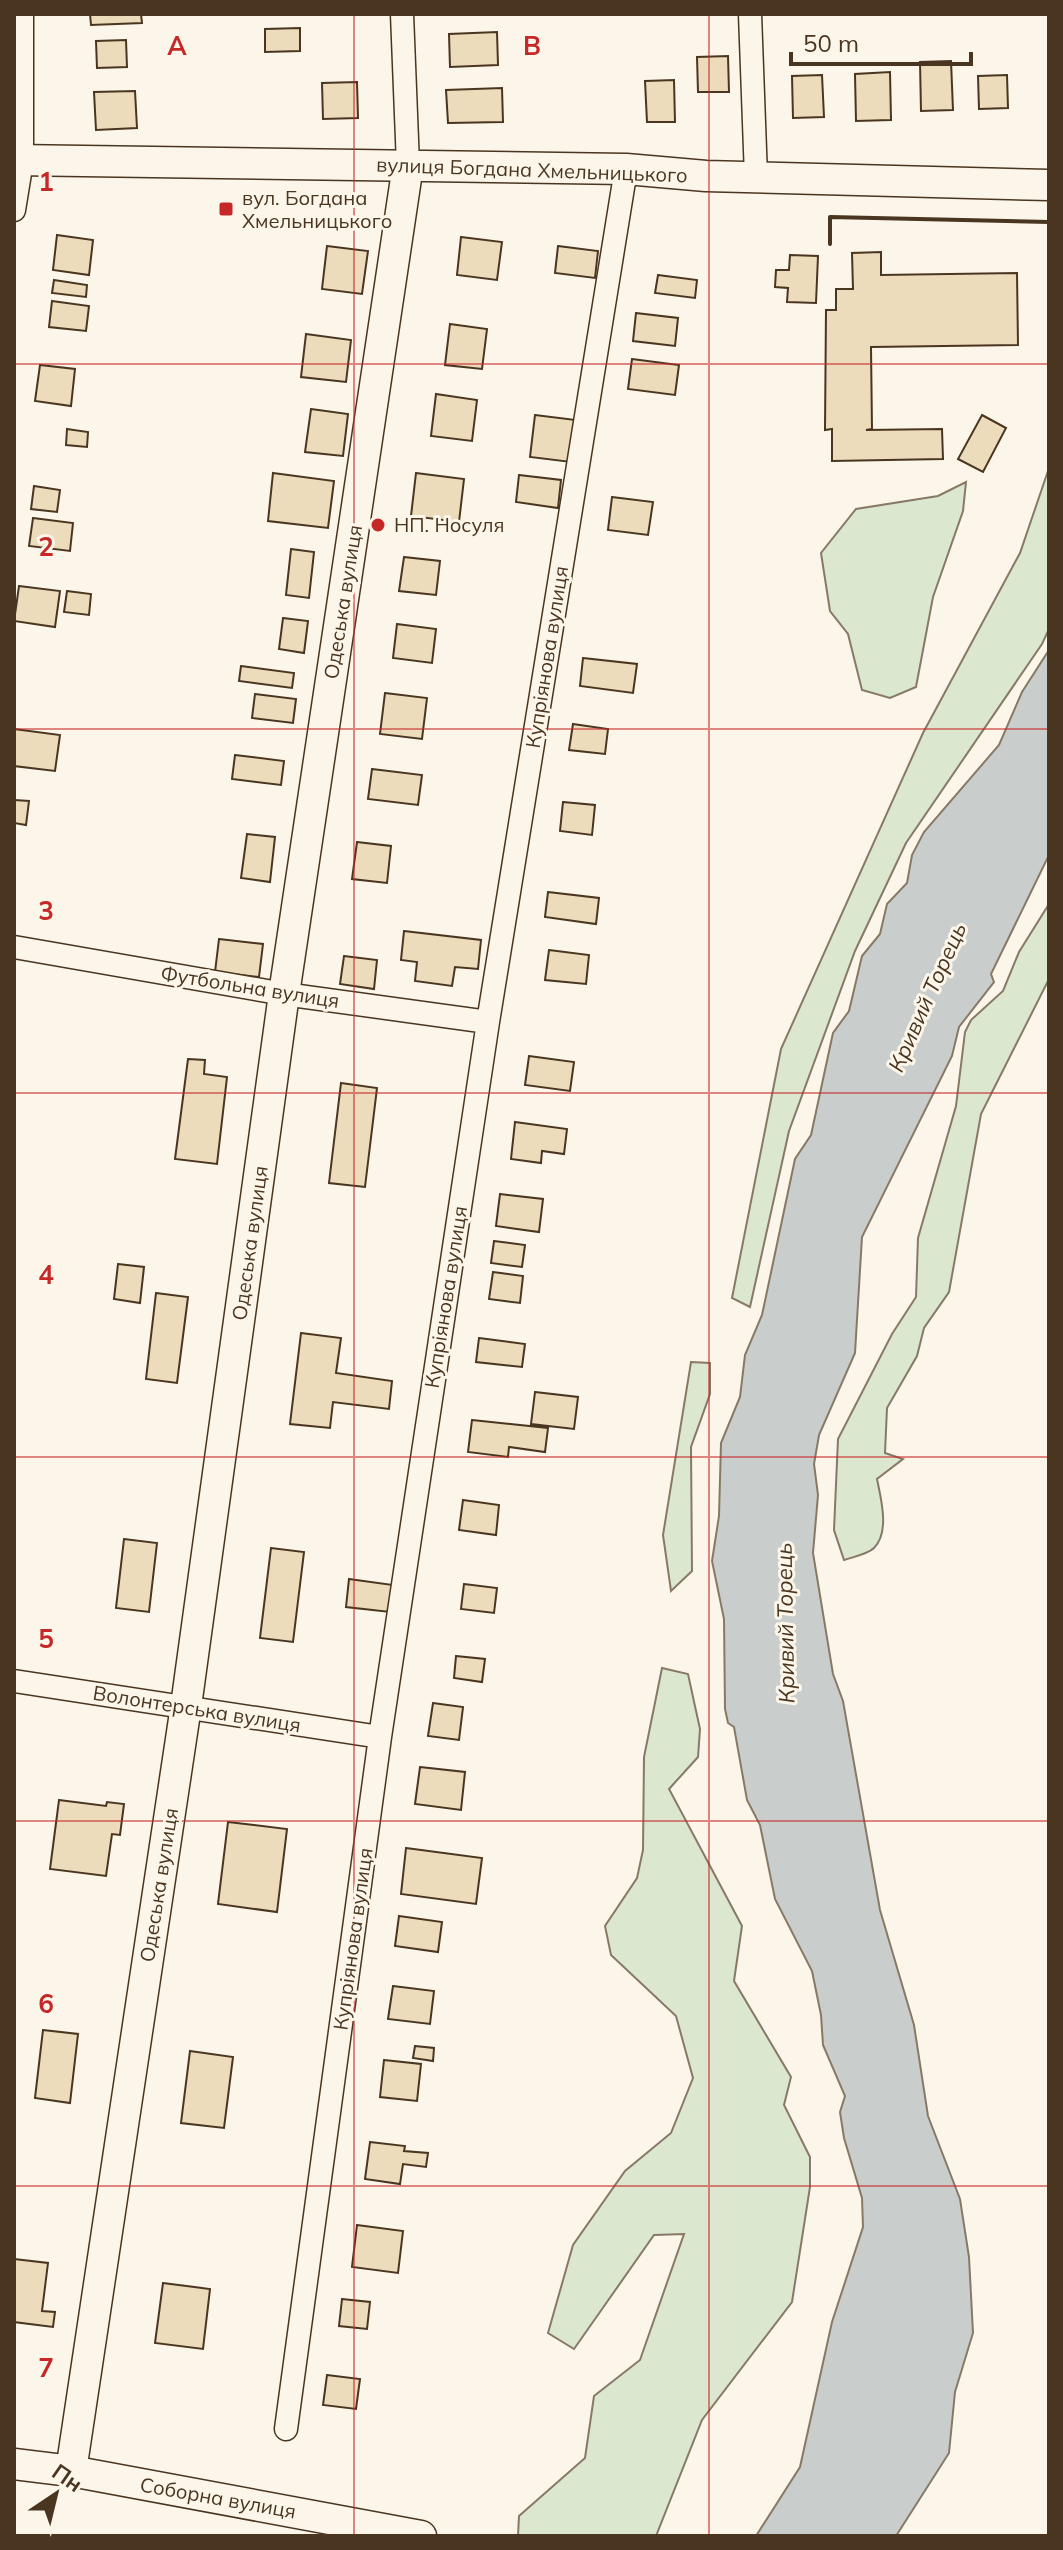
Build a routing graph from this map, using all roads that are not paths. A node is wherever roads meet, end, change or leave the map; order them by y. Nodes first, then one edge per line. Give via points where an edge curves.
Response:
1 (22, 14) edge
2 (402, 14) edge
3 (750, 14) edge
4 (18, 160) edge
5 (408, 165) junction
6 (626, 169) junction
7 (756, 177) junction
8 (1049, 185) edge
9 (14, 210) edge
10 (14, 947) edge
11 (284, 994) junction
12 (488, 1022) junction
13 (14, 1681) edge
14 (186, 1706) junction
15 (380, 1737) junction
16 (286, 2429) dead end
17 (14, 2464) edge
18 (71, 2471) junction
19 (421, 2536) edge

1 - 4 street
2 - 5 street, Одеська вулиця
3 - 7 street
4 - 5 street, вулиця Богдана Хмельницького
4 - 9 street
5 - 6 street, вулиця Богдана Хмельницького
5 - 11 street, Одеська вулиця
6 - 7 street, вулиця Богдана Хмельницького
6 - 12 street, Купріянова вулиця
7 - 8 street, вулиця Богдана Хмельницького
10 - 11 street, Футбольна вулиця
11 - 12 street, Футбольна вулиця
11 - 14 street, Одеська вулиця
12 - 15 street, Купріянова вулиця
13 - 14 street, Волонтерська вулиця
14 - 15 street, Волонтерська вулиця
14 - 18 street, Одеська вулиця
15 - 16 street, Купріянова вулиця
17 - 18 street, Соборна вулиця
18 - 19 street, Соборна вулиця

